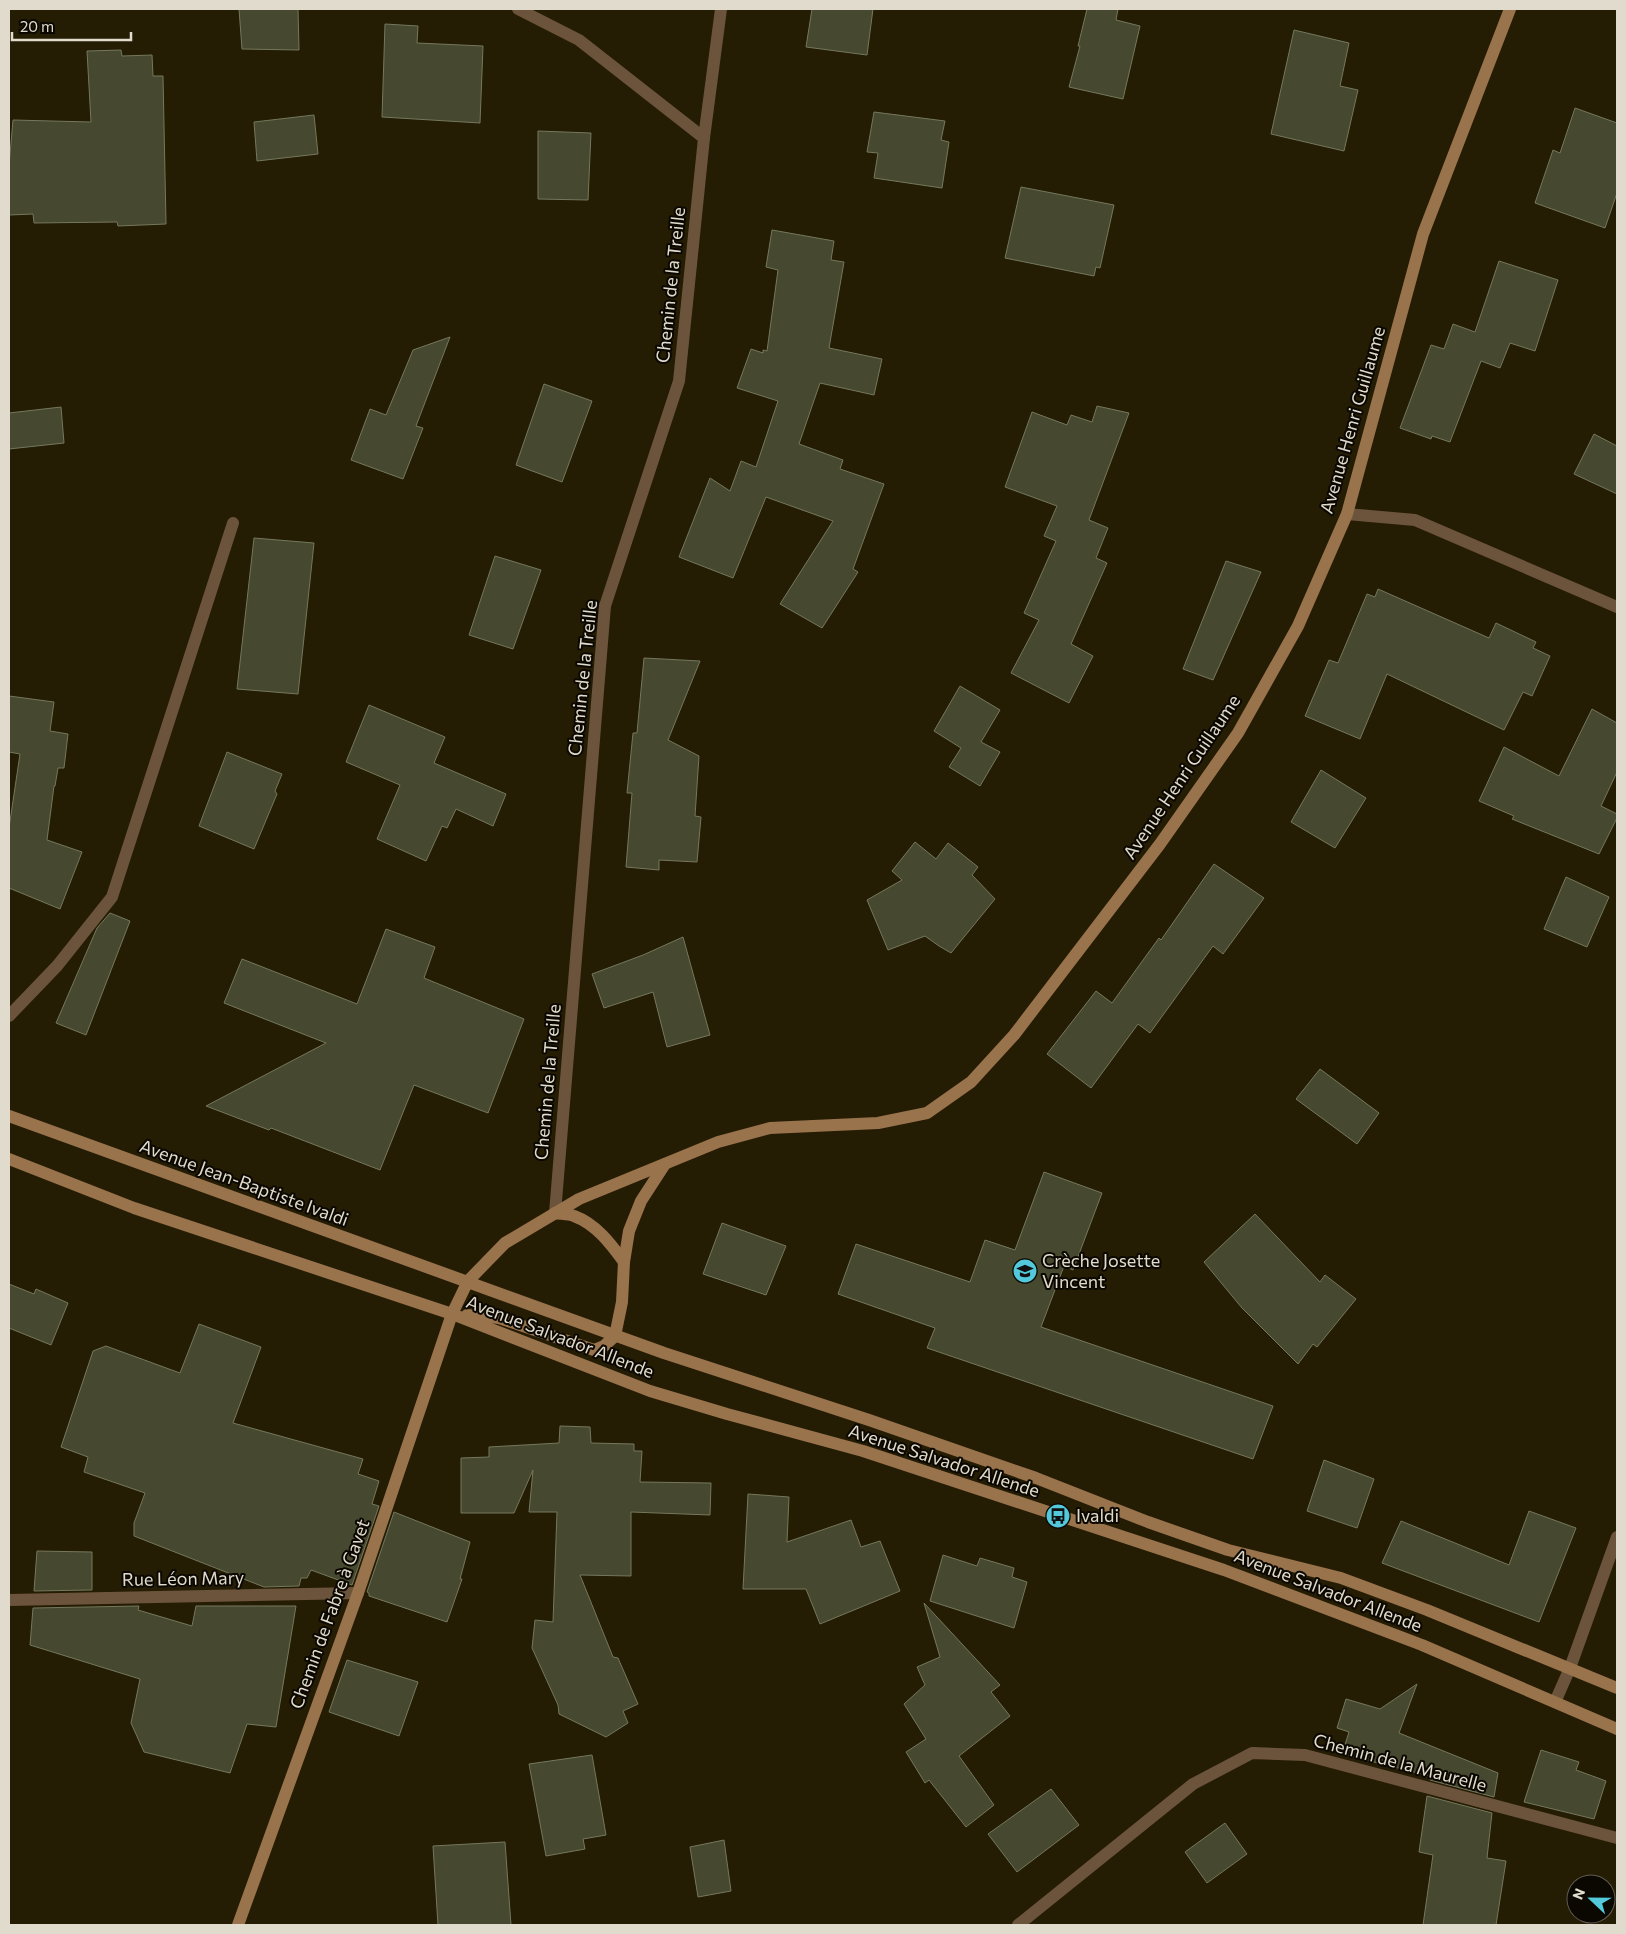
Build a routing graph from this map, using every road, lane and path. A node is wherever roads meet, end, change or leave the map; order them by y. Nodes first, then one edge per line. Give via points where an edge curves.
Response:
1 (518, 9) edge
2 (721, 9) edge
3 (1510, 9) edge
4 (704, 138) junction
5 (1346, 514) junction
6 (233, 523) dead end
7 (1617, 607) edge
8 (9, 1016) edge
9 (9, 1116) edge
10 (9, 1159) edge
11 (665, 1164) junction
12 (555, 1213) junction
13 (624, 1262) junction
14 (468, 1281) junction
15 (452, 1314) junction
16 (615, 1336) junction
17 (1617, 1537) edge
18 (358, 1593) junction
19 (9, 1600) edge
20 (1570, 1668) junction
21 (1617, 1688) edge
22 (1555, 1702) junction
23 (1617, 1729) edge
24 (1617, 1838) edge
25 (238, 1925) edge
26 (1018, 1925) edge

1 - 4 street via 579,40
2 - 4 street, Chemin de la Treille
3 - 5 main road, Avenue Henri Guillaume via 1423,234
4 - 12 street, Chemin de la Treille via 678,381 605,606
5 - 7 street via 1415,520
5 - 11 main road, Avenue Henri Guillaume via 1298,626 1238,733 1160,844 1014,1035 972,1082 927,1113 878,1123 770,1128 718,1142
6 - 8 street via 112,897 57,966
9 - 14 main road, Avenue Jean-Baptiste Ivaldi
10 - 15 main road via 134,1208
11 - 12 main road, Avenue Henri Guillaume via 579,1199
11 - 13 main road via 641,1201 629,1231
12 - 13 main road via 574,1216 589,1224
12 - 14 main road, Avenue Henri Guillaume via 505,1243
13 - 16 main road via 622,1302
14 - 15 main road, Avenue Henri Guillaume
14 - 16 main road, Avenue Salvador Allende
15 - 16 main road via 499,1318 594,1350
15 - 18 main road, Chemin de Fabre à Gavet
15 - 22 main road, Avenue Salvador Allende via 650,1391 863,1451 1224,1570 1422,1645
16 - 20 main road, Avenue Salvador Allende via 1026,1474 1219,1546 1341,1578
17 - 20 street
18 - 19 street, Rue Léon Mary
18 - 25 main road, Chemin de Fabre à Gavet
20 - 21 main road, Avenue Salvador Allende
20 - 22 street
22 - 23 main road, Avenue Salvador Allende
24 - 26 street, Chemin de la Maurelle via 1306,1755 1252,1753 1193,1784

